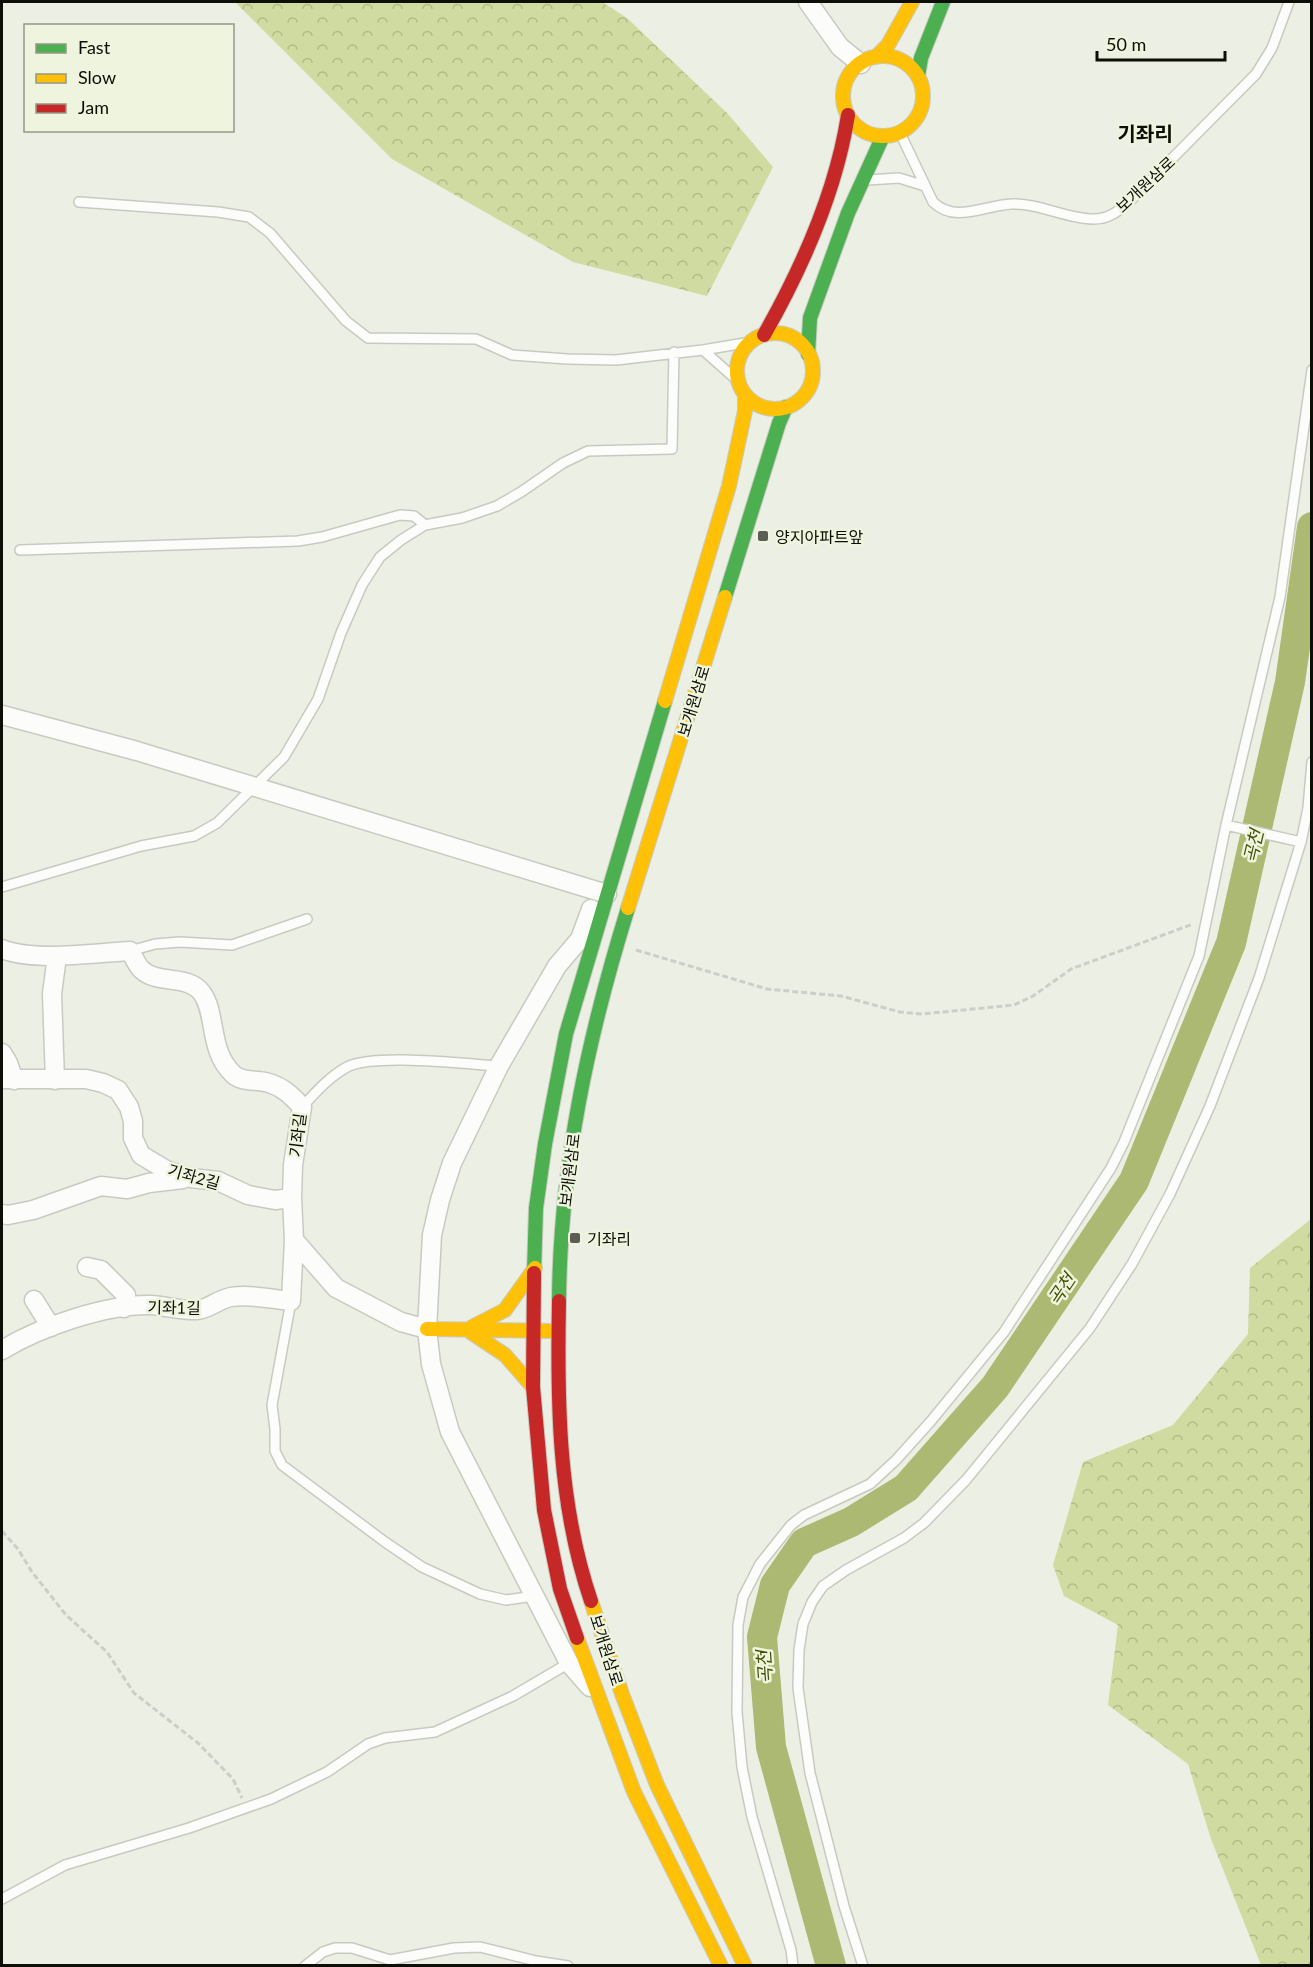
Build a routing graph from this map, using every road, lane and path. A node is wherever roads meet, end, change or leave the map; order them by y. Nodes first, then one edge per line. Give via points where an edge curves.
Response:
1 (808, 2) edge
2 (912, 2) edge
3 (943, 2) edge
4 (1289, 2) edge
5 (868, 61) junction
6 (918, 76) junction
7 (848, 115) junction
8 (900, 132) junction
9 (884, 136) junction
10 (861, 180) junction
11 (925, 186) junction
12 (79, 202) dead end
13 (764, 335) junction
14 (751, 342) junction
15 (703, 350) junction
16 (674, 352) junction
17 (808, 354) junction
18 (1311, 370) edge
19 (742, 388) junction
20 (786, 406) junction
21 (425, 525) junction
22 (20, 550) dead end
23 (2, 715) edge
24 (1311, 762) edge
25 (254, 786) junction
26 (1226, 825) junction
27 (1301, 842) junction
28 (2, 887) edge
29 (602, 892) junction
30 (307, 919) dead end
31 (1207, 919) junction
32 (617, 945) junction
33 (2, 949) edge
34 (130, 951) junction
35 (57, 956) junction
36 (2, 1053) edge
37 (500, 1066) junction
38 (8, 1080) edge
39 (55, 1080) junction
40 (302, 1107) junction
41 (191, 1178) junction
42 (292, 1198) junction
43 (2, 1214) edge
44 (294, 1240) junction
45 (87, 1267) dead end
46 (535, 1267) junction
47 (34, 1300) dead end
48 (291, 1301) junction
49 (124, 1308) junction
50 (51, 1327) junction
51 (427, 1329) junction
52 (466, 1330) junction
53 (533, 1331) junction
54 (558, 1331) junction
55 (2, 1350) edge
56 (533, 1387) junction
57 (2, 1531) edge
58 (534, 1596) junction
59 (569, 1663) junction
60 (597, 1695) junction
61 (247, 1808) junction
62 (2, 1899) edge
63 (305, 1965) edge
64 (568, 1965) edge
65 (721, 1965) edge
66 (745, 1965) edge
67 (793, 1965) edge
68 (863, 1965) edge

1 - 5 street via 840,47
2 - 5 main road via 888,45
3 - 6 main road
4 - 11 lane, 보개원삼로 via 1272,48 1256,74 1112,216 1092,219 1018,204 950,213 933,202
5 - 6 main road via 884,57 900,60
5 - 7 main road via 849,75 846,83
6 - 8 main road via 922,106 914,122
7 - 9 main road via 866,132
7 - 13 main road via 840,158 812,236
8 - 9 main road
8 - 11 lane, 보개원삼로
9 - 10 main road, 보개원삼로
10 - 11 lane via 899,178
10 - 17 main road, 보개원삼로 via 810,318
12 - 16 lane via 249,217 270,233 346,321 368,338 476,339 512,355 567,359 616,360
13 - 14 main road
13 - 17 main road via 791,337
14 - 15 lane
14 - 19 main road, 보개원삼로 via 738,364
15 - 16 lane
15 - 19 lane
16 - 21 lane via 672,449 588,452 497,506
17 - 20 main road, 보개원삼로 via 812,369 810,385 800,398
18 - 26 lane via 1280,597
19 - 20 main road via 762,406
19 - 29 main road, 보개원삼로 via 745,411 729,486
20 - 32 main road, 보개원삼로
21 - 22 lane via 414,516 400,515 298,541
21 - 25 lane via 380,557 362,585 341,633 318,699 284,757
23 - 25 street
24 - 27 lane
25 - 28 lane via 217,823 194,836 141,846
25 - 29 street
26 - 27 lane
26 - 31 lane
27 - 68 lane via 1259,978 1210,1106 1170,1194 1132,1264 1090,1328 966,1480 904,1538 824,1586 803,1624 798,1688 802,1727 821,1822
29 - 37 street, 보개원삼로 via 580,939 557,966
29 - 46 main road, 보개원삼로 via 555,1088 536,1208
30 - 34 lane via 232,945 180,942
31 - 32 path via 1071,969 1014,1005 922,1014 841,996 767,989
31 - 67 lane via 1199,956 1124,1142 1004,1332 931,1421 870,1484 791,1525 760,1564 743,1597 738,1625 737,1712 742,1767
32 - 54 main road, 보개원삼로 via 579,1094 564,1198
33 - 35 street
34 - 35 street
34 - 40 street, 기좌길 via 143,971 162,979 190,983 201,992 208,1006 214,1041 234,1076 268,1082 289,1092
35 - 39 street via 52,994
36 - 38 street via 8,1063
37 - 40 lane via 374,1060 332,1076
37 - 51 street, 보개원삼로 via 457,1154 440,1200 432,1235
38 - 39 street, 기좌2길
39 - 41 street, 기좌2길 via 86,1079 118,1090 129,1107 133,1138 141,1155 166,1170
40 - 42 street, 기좌길
41 - 42 street, 기좌2길 via 218,1181 266,1199
41 - 43 street via 127,1189 101,1186 33,1210
42 - 44 street, 기좌길
44 - 48 street
44 - 51 street via 336,1288 401,1322
45 - 49 street via 101,1270 126,1295
46 - 52 main road via 505,1310
46 - 53 main road, 보개원삼로
47 - 50 street
48 - 49 street, 기좌1길 via 229,1297 199,1310 150,1305
48 - 58 lane via 272,1405 275,1451 282,1465 422,1567 480,1594 506,1600
49 - 50 street, 기좌1길 via 79,1316
50 - 55 street, 기좌1길
51 - 52 main road
51 - 58 street, 보개원삼로 via 431,1364 450,1432
52 - 53 main road
52 - 56 main road via 505,1354
53 - 54 main road
53 - 56 main road, 보개원삼로
54 - 66 main road, 보개원삼로 via 562,1470 584,1581 657,1785
56 - 60 main road, 보개원삼로 via 550,1549
57 - 61 path via 66,1615 107,1652 134,1693 198,1743 233,1779
58 - 59 street, 보개원삼로
59 - 60 street, 보개원삼로
59 - 61 lane via 457,1723 435,1732 368,1744 327,1772
60 - 65 main road, 보개원삼로 via 634,1792
61 - 62 lane via 73,1862
63 - 64 lane via 335,1948 352,1948 390,1960 480,1947

